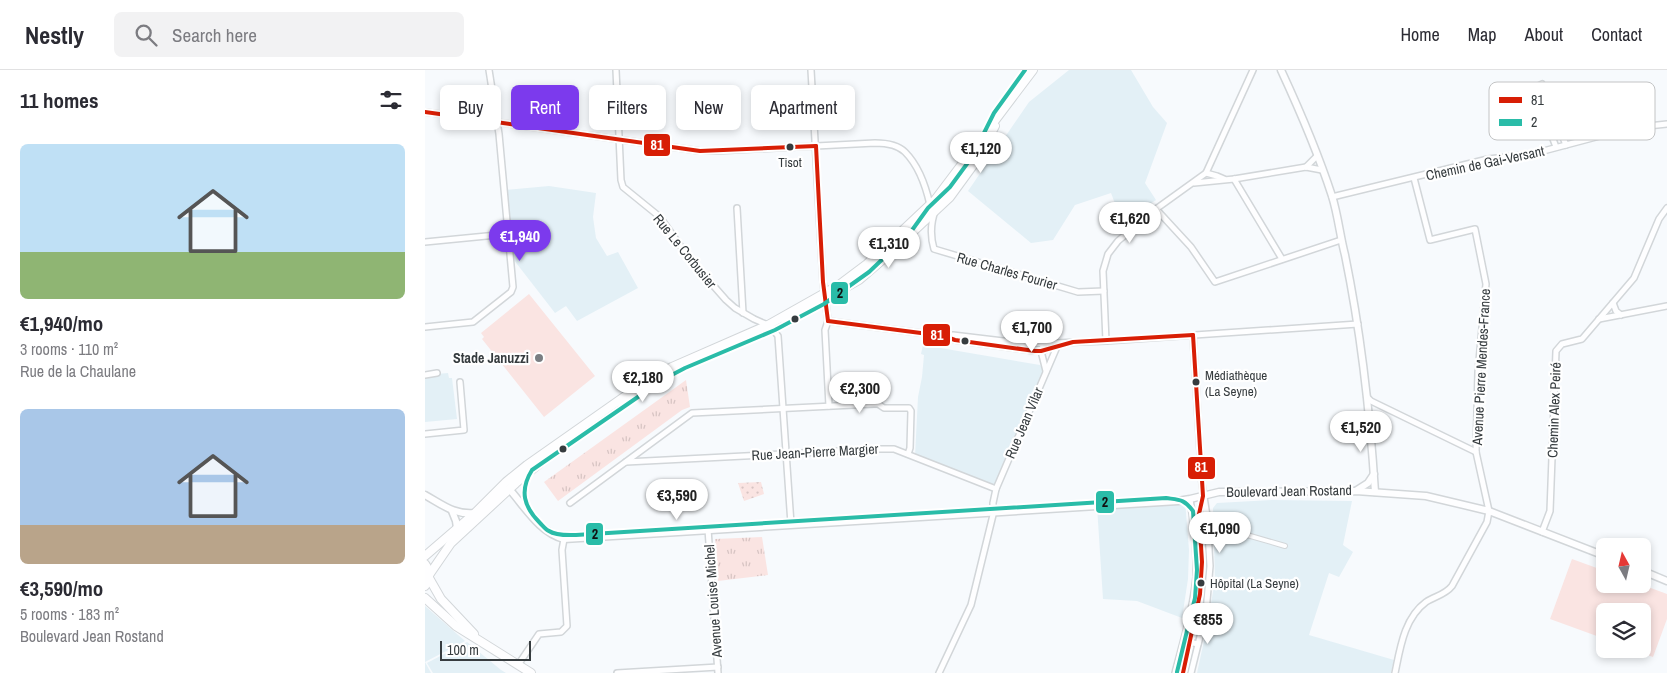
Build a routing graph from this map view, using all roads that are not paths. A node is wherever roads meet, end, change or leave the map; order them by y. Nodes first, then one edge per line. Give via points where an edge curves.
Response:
1 (489, 70) edge
2 (616, 70) edge
3 (811, 70) edge
4 (1033, 70) edge
5 (1253, 70) edge
6 (1281, 70) edge
7 (492, 85) edge
8 (425, 112) edge
9 (440, 114) edge
10 (999, 116) junction
11 (501, 122) edge
12 (499, 130) edge
13 (619, 140) junction
14 (1553, 140) edge
15 (1564, 140) edge
16 (1582, 140) edge
17 (1566, 144) junction
18 (816, 146) junction
19 (1556, 147) junction
20 (1317, 156) junction
21 (1212, 162) junction
22 (1306, 167) junction
23 (1322, 170) junction
24 (1204, 174) junction
25 (1217, 176) junction
26 (1414, 178) junction
27 (1234, 179) junction
28 (1225, 180) junction
29 (1211, 181) junction
30 (1194, 183) junction
31 (1332, 197) junction
32 (934, 206) junction
33 (737, 208) dead end
34 (1667, 208) edge
35 (1157, 209) junction
36 (922, 222) junction
37 (507, 234) junction
38 (1341, 240) junction
39 (425, 242) edge
40 (1282, 259) junction
41 (1104, 291) junction
42 (825, 297) junction
43 (1613, 303) junction
44 (1667, 306) edge
45 (743, 313) junction
46 (1621, 315) junction
47 (1599, 320) junction
48 (828, 321) junction
49 (1358, 324) junction
50 (770, 326) junction
51 (425, 327) edge
52 (1193, 335) junction
53 (944, 336) junction
54 (1106, 341) junction
55 (1073, 342) junction
56 (1048, 343) junction
57 (1056, 347) junction
58 (1041, 351) junction
59 (1046, 372) junction
60 (425, 374) edge
61 (437, 374) dead end
62 (460, 382) dead end
63 (1366, 396) junction
64 (829, 406) junction
65 (783, 408) junction
66 (1388, 408) junction
67 (1368, 413) junction
68 (425, 434) edge
69 (1476, 452) junction
70 (785, 454) junction
71 (908, 454) junction
72 (625, 462) junction
73 (527, 464) junction
74 (1374, 474) junction
75 (500, 489) junction
76 (996, 489) junction
77 (509, 490) junction
78 (1356, 491) junction
79 (1375, 492) junction
80 (425, 495) edge
81 (1203, 496) junction
82 (1190, 499) junction
83 (570, 503) dead end
84 (452, 511) junction
85 (1489, 511) junction
86 (475, 513) junction
87 (993, 514) junction
88 (791, 524) junction
89 (457, 528) junction
90 (708, 530) junction
91 (1542, 532) junction
92 (1240, 533) dead end
93 (564, 539) junction
94 (1285, 546) dead end
95 (1596, 553) edge
96 (425, 556) edge
97 (425, 564) edge
98 (1651, 574) edge
99 (429, 577) junction
100 (1667, 581) edge
101 (425, 586) edge
102 (425, 598) edge
103 (1184, 640) junction
104 (483, 642) junction
105 (1198, 644) junction
106 (518, 664) junction
107 (718, 670) edge
108 (531, 673) edge
109 (617, 673) edge
110 (939, 673) edge
111 (1175, 673) edge
112 (1191, 673) edge
113 (1395, 673) edge

1 - 7 street
2 - 13 street, Rue Le Corbusier
3 - 18 street
4 - 10 main road
5 - 21 street
6 - 20 street
8 - 9 street
10 - 32 main road
10 - 32 main road via 968,174 950,197
11 - 13 street
12 - 37 street
13 - 18 street via 716,152
13 - 45 street, Rue Le Corbusier via 623,187 660,217 689,258 726,300
14 - 19 street
15 - 17 street
16 - 17 street, Chemin de Gai-Versant
17 - 19 street, Chemin de Gai-Versant
18 - 32 street via 875,143 896,146 905,151 919,173
18 - 42 street
19 - 26 street, Chemin de Gai-Versant via 1532,154 1487,159
20 - 22 street
20 - 23 street
21 - 24 street
21 - 25 street
22 - 23 street
22 - 27 street
23 - 31 street
24 - 25 street
24 - 29 street
24 - 30 street
25 - 28 street
26 - 31 street, Chemin de Gai-Versant
26 - 69 street, Avenue Pierre Mendes-France via 1430,240 1475,229 1480,248 1486,298 1478,372
27 - 28 street
27 - 40 street
28 - 29 street
29 - 30 street
30 - 35 street
31 - 38 street
32 - 36 main road
32 - 36 main road
33 - 45 street
34 - 43 street, Chemin Alex Peiré via 1659,219 1634,278
35 - 40 street via 1191,247 1215,282
35 - 41 street via 1118,241 1108,254 1103,271
36 - 41 street, Rue Charles Fourier via 934,248 1078,292
36 - 42 main road
36 - 42 main road via 859,280
37 - 39 street
37 - 51 street via 511,292 473,322
38 - 40 street
38 - 49 street
41 - 54 street
42 - 48 street
42 - 50 main road
43 - 46 street
43 - 47 street, Chemin Alex Peiré
44 - 46 street
45 - 50 street, Rue Le Corbusier
46 - 47 street
47 - 91 street, Chemin Alex Peiré via 1582,339 1557,348 1550,511
48 - 53 street
48 - 64 street via 825,330
49 - 52 street
49 - 63 street
50 - 65 street via 778,336
50 - 73 main road via 660,373
50 - 77 main road via 659,380 544,459
52 - 54 street
52 - 81 street
53 - 56 street
53 - 58 street
54 - 55 street
55 - 56 street
55 - 57 street
56 - 57 street
56 - 58 street
57 - 58 street
57 - 59 street, Rue Jean Vilar
58 - 59 street
59 - 76 street, Rue Jean Vilar
60 - 61 street
62 - 68 street via 465,430
63 - 66 street
63 - 67 street
64 - 65 street
64 - 71 street via 879,404 884,408 909,408
65 - 70 street
65 - 72 street via 692,413
66 - 67 street via 1372,408
66 - 69 street
67 - 74 street
69 - 85 street, Avenue Pierre Mendes-France
70 - 71 street, Rue Jean-Pierre Margier via 878,448
70 - 72 street, Rue Jean-Pierre Margier
70 - 88 street
71 - 76 street, Rue Jean-Pierre Margier
72 - 83 street
73 - 75 main road
73 - 77 street via 509,483
74 - 78 street via 1368,484
74 - 79 street
75 - 77 street
75 - 86 main road
76 - 87 street, Rue Jean Vilar
77 - 93 street via 545,530
77 - 99 main road via 451,543
78 - 79 street, Boulevard Jean Rostand
78 - 81 street, Boulevard Jean Rostand via 1219,492
79 - 85 street, Boulevard Jean Rostand via 1426,496
80 - 84 street
81 - 82 street, Boulevard Jean Rostand
81 - 105 street via 1211,566 1206,612
82 - 87 street, Boulevard Jean Rostand
82 - 103 street via 1196,551 1195,578
84 - 86 street
84 - 89 street
85 - 91 street
85 - 113 street via 1487,522 1452,586 1425,603 1408,626
86 - 89 main road
87 - 88 street, Boulevard Jean Rostand
87 - 110 street, Rue Jean Vilar via 971,605
88 - 90 street, Boulevard Jean Rostand
89 - 96 main road
90 - 93 street, Boulevard Jean Rostand
90 - 107 street, Avenue Louise Michel
91 - 95 street
92 - 94 street
93 - 106 street via 567,626 561,632 539,634
97 - 99 main road
98 - 100 street
99 - 101 main road
99 - 104 main road via 448,606
102 - 104 main road via 456,626
103 - 105 street
103 - 111 street
104 - 106 main road
105 - 112 street
106 - 108 main road
107 - 109 street

